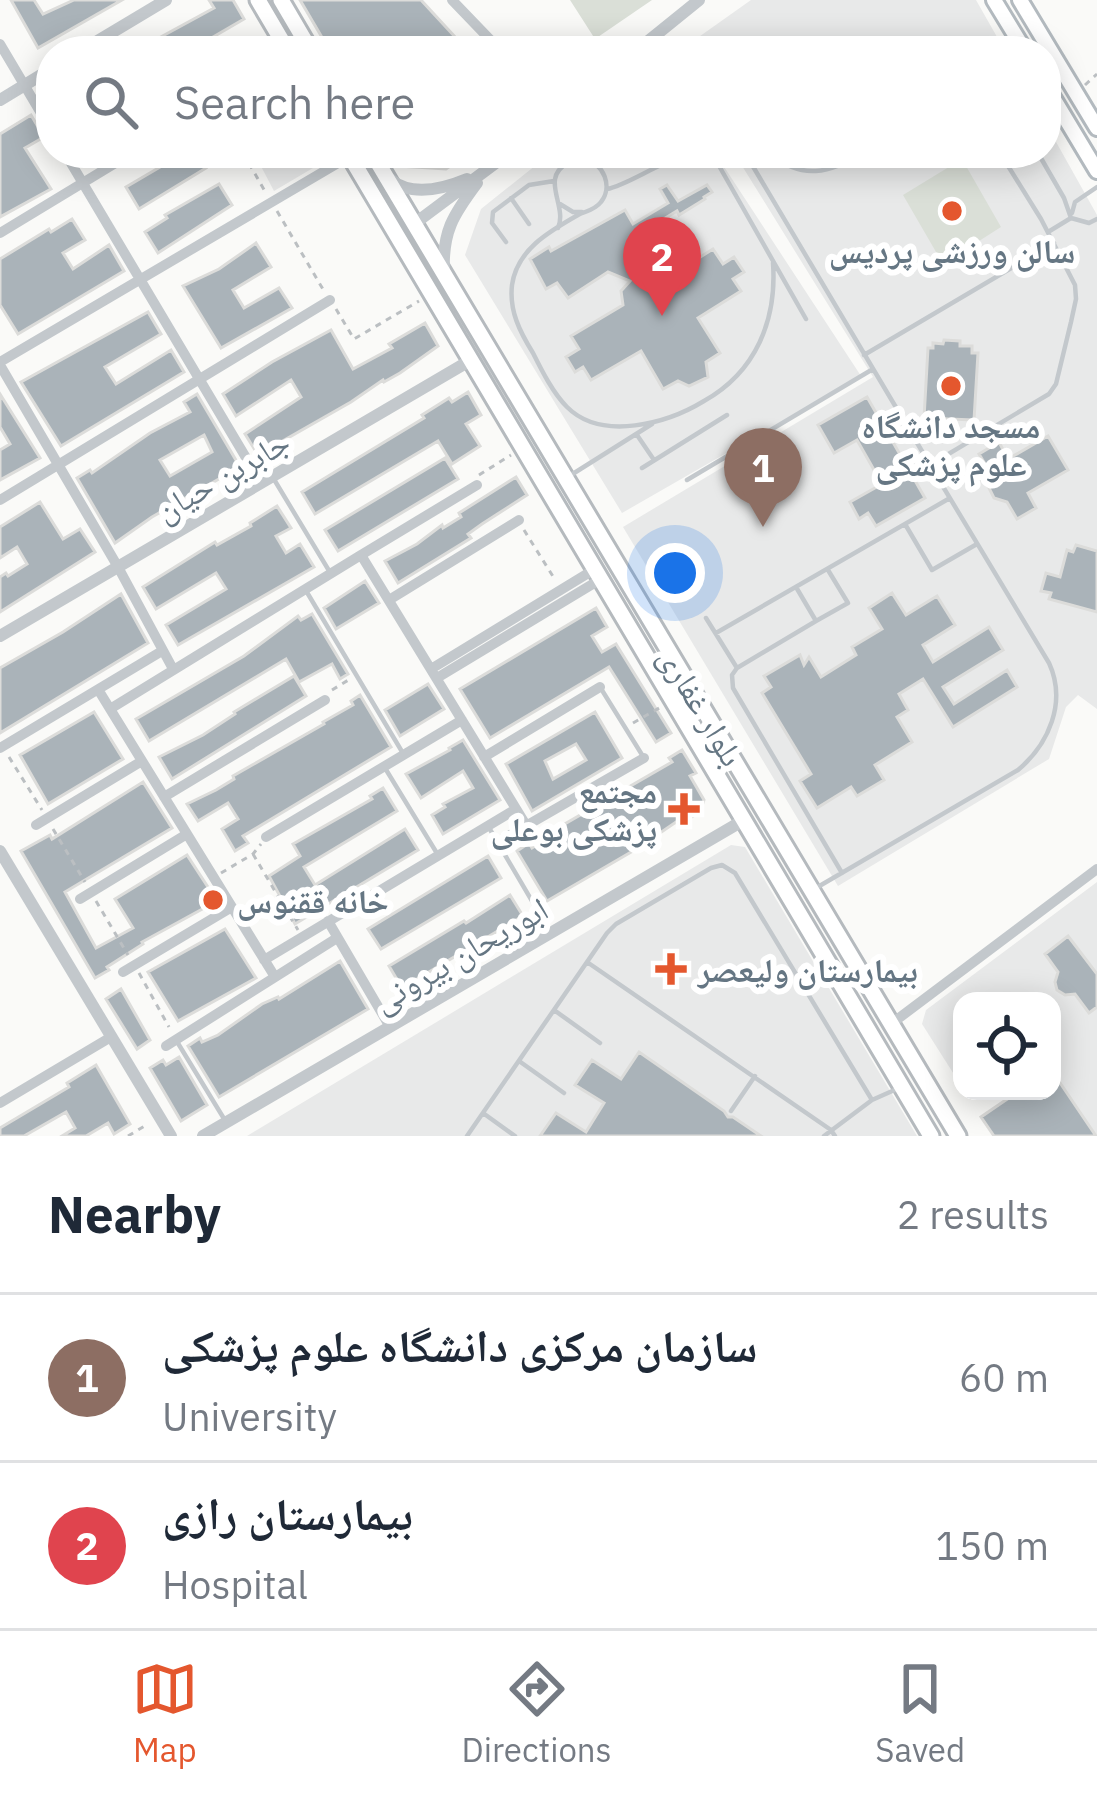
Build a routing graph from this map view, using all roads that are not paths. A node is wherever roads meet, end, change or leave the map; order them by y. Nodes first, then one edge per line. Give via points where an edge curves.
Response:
1 (166, 0) edge
2 (258, 0) edge
3 (281, 0) edge
4 (452, 0) edge
5 (700, 0) edge
6 (994, 0) edge
7 (1020, 0) edge
8 (106, 36) edge
9 (279, 36) edge
10 (302, 36) edge
11 (487, 36) edge
12 (655, 36) edge
13 (1015, 36) edge
14 (1042, 36) edge
15 (0, 44) edge
16 (1061, 68) edge
17 (36, 78) edge
18 (25, 85) junction
19 (0, 100) edge
20 (36, 104) edge
21 (1061, 111) edge
22 (1097, 128) edge
23 (74, 168) edge
24 (108, 168) edge
25 (327, 168) edge
26 (357, 168) edge
27 (381, 168) edge
28 (489, 168) edge
29 (562, 168) edge
30 (599, 168) edge
31 (656, 168) edge
32 (720, 168) edge
33 (754, 168) edge
34 (794, 168) edge
35 (831, 168) edge
36 (1009, 168) edge
37 (1047, 168) edge
38 (383, 171) junction
39 (1097, 171) edge
40 (484, 172) junction
41 (554, 181) junction
42 (83, 183) junction
43 (1097, 187) edge
44 (607, 189) junction
45 (511, 198) junction
46 (559, 202) junction
47 (582, 212) junction
48 (1071, 218) junction
49 (1097, 219) edge
50 (414, 224) junction
51 (529, 224) dead end
52 (558, 228) junction
53 (1048, 232) junction
54 (0, 233) edge
55 (759, 237) junction
56 (506, 242) dead end
57 (750, 242) dead end
58 (1054, 243) junction
59 (773, 263) junction
60 (445, 275) junction
61 (140, 279) junction
62 (330, 300) road end
63 (806, 319) dead end
64 (864, 355) junction
65 (471, 360) junction
66 (0, 364) edge
67 (872, 369) junction
68 (199, 379) junction
69 (727, 415) dead end
70 (655, 422) junction
71 (637, 434) junction
72 (654, 460) junction
73 (58, 464) junction
74 (930, 464) junction
75 (642, 468) dead end
76 (566, 478) junction
77 (267, 480) junction
78 (687, 480) dead end
79 (477, 485) road end
80 (950, 498) junction
81 (0, 500) edge
82 (519, 520) road end
83 (904, 524) junction
84 (976, 544) junction
85 (361, 555) junction
86 (118, 566) junction
87 (827, 569) junction
88 (331, 574) junction
89 (598, 574) junction
90 (796, 587) junction
91 (305, 589) junction
92 (389, 600) junction
93 (706, 618) dead end
94 (816, 621) junction
95 (716, 633) junction
96 (0, 636) edge
97 (162, 651) junction
98 (737, 668) junction
99 (173, 669) junction
100 (434, 674) junction
101 (601, 687) joint
102 (99, 691) junction
103 (325, 700) road end
104 (110, 709) junction
105 (461, 720) junction
106 (1, 746) edge
107 (404, 754) junction
108 (484, 757) junction
109 (644, 758) joint
110 (142, 761) junction
111 (384, 766) junction
112 (164, 797) junction
113 (516, 808) junction
114 (744, 820) junction
115 (36, 825) dead end
116 (488, 826) junction
117 (526, 826) junction
118 (187, 834) junction
119 (266, 837) road end
120 (499, 842) junction
121 (0, 851) edge
122 (438, 855) junction
123 (1097, 869) edge
124 (842, 872) junction
125 (812, 891) junction
126 (80, 899) dead end
127 (232, 907) junction
128 (328, 921) junction
129 (551, 932) junction
130 (337, 938) junction
131 (264, 960) junction
132 (587, 962) junction
133 (123, 972) dead end
134 (275, 977) junction
135 (554, 1010) junction
136 (891, 1024) junction
137 (390, 1027) junction
138 (111, 1037) junction
139 (171, 1043) joint
140 (600, 1043) dead end
141 (519, 1061) junction
142 (755, 1076) junction
143 (902, 1087) junction
144 (564, 1094) dead end
145 (872, 1100) junction
146 (0, 1103) edge
147 (731, 1111) dead end
148 (483, 1113) junction
149 (226, 1123) junction
150 (833, 1133) edge
151 (171, 1136) edge
152 (203, 1136) edge
153 (467, 1136) edge
154 (515, 1136) edge
155 (824, 1136) edge
156 (931, 1136) edge
157 (958, 1136) edge

1 - 8 street
2 - 9 main road
3 - 10 main road
4 - 11 street
5 - 12 street
6 - 13 main road
7 - 14 main road
15 - 18 street
16 - 22 main road
17 - 18 street
18 - 19 street
18 - 20 street
21 - 39 main road
23 - 42 street
24 - 42 street
25 - 61 street
26 - 65 main road, بلوار غفاری
27 - 38 main road, بلوار غفاری
28 - 40 street
29 - 41 lane
30 - 44 lane
31 - 44 lane
32 - 55 lane
33 - 64 lane
34 - 35 lane
36 - 53 lane
37 - 48 lane
38 - 40 street via 395,185 435,190
38 - 50 main road, بلوار غفاری
40 - 50 street
40 - 60 street via 449,230
41 - 45 lane via 529,184
41 - 46 lane
42 - 54 street
42 - 61 street
43 - 48 lane via 1075,202
44 - 47 lane via 599,205
45 - 51 lane
45 - 56 lane via 491,217
46 - 47 lane
46 - 52 lane
47 - 52 lane
48 - 49 lane
48 - 53 lane
50 - 60 main road, بلوار غفاری
52 - 70 lane via 516,268 512,299 522,335 576,414 617,425
53 - 58 lane
55 - 57 lane
55 - 59 lane
58 - 64 lane
58 - 74 lane via 1076,298 1056,384
59 - 63 lane
59 - 70 lane via 769,325 749,360 703,403
60 - 76 main road, بلوار غفاری
61 - 66 street
61 - 68 street
62 - 68 street
64 - 67 lane
65 - 77 street, جابربن حیان
65 - 89 main road, بلوار غفاری
66 - 73 street
67 - 74 lane
67 - 78 lane
68 - 73 street
68 - 77 street
69 - 72 lane
70 - 71 lane
71 - 72 lane
71 - 76 lane
72 - 75 lane
73 - 81 street
73 - 86 street
74 - 80 lane
76 - 125 main road, بلوار غفاری
77 - 86 street, جابربن حیان
77 - 88 lane
79 - 85 street
80 - 83 lane
80 - 84 lane
82 - 92 street
83 - 84 lane via 932,570
83 - 87 lane
84 - 124 lane via 1054,675 1055,711 1044,739 1018,770
85 - 88 street
85 - 92 street
86 - 96 street, جابربن حیان
86 - 97 street
87 - 90 lane
87 - 94 lane via 848,603
88 - 91 street
89 - 100 street
89 - 100 street
89 - 114 main road, بلوار غفاری
90 - 94 lane
90 - 95 lane
91 - 99 street
91 - 107 lane
92 - 100 street
93 - 95 lane
94 - 98 lane
95 - 98 lane
97 - 99 street
97 - 102 street
98 - 124 lane via 733,688
99 - 104 street
100 - 105 street
101 - 108 street
101 - 109 lane
102 - 104 street
102 - 106 street
103 - 112 street
104 - 110 street
105 - 107 street
105 - 108 street
107 - 111 street
108 - 113 street
109 - 117 street
110 - 112 street
110 - 115 street
111 - 119 street
111 - 122 lane
112 - 118 street
113 - 116 street
113 - 117 street
114 - 129 street, ابوریحان بیرونی
114 - 143 main road, بلوار غفاری
116 - 120 lane
116 - 122 street
117 - 120 street
118 - 126 street
118 - 127 street
120 - 129 lane
121 - 138 street
122 - 128 street
123 - 136 street
124 - 125 lane
125 - 136 main road, بلوار غفاری
127 - 131 street
127 - 133 street
128 - 130 street
128 - 131 street
129 - 137 street, ابوریحان بیرونی
130 - 134 street
130 - 137 street
131 - 134 street
132 - 135 lane
132 - 142 lane
132 - 145 lane via 616,924 727,866
134 - 139 street
135 - 140 lane
135 - 141 lane
136 - 157 main road, بلوار غفاری
137 - 149 street, ابوریحان بیرونی
138 - 146 street
138 - 151 street
139 - 149 lane
141 - 144 lane
141 - 148 lane
142 - 147 lane
142 - 150 lane
143 - 145 lane
143 - 156 main road, بلوار غفاری
145 - 150 lane
148 - 153 lane
148 - 154 lane
149 - 152 street, ابوریحان بیرونی
150 - 155 lane

